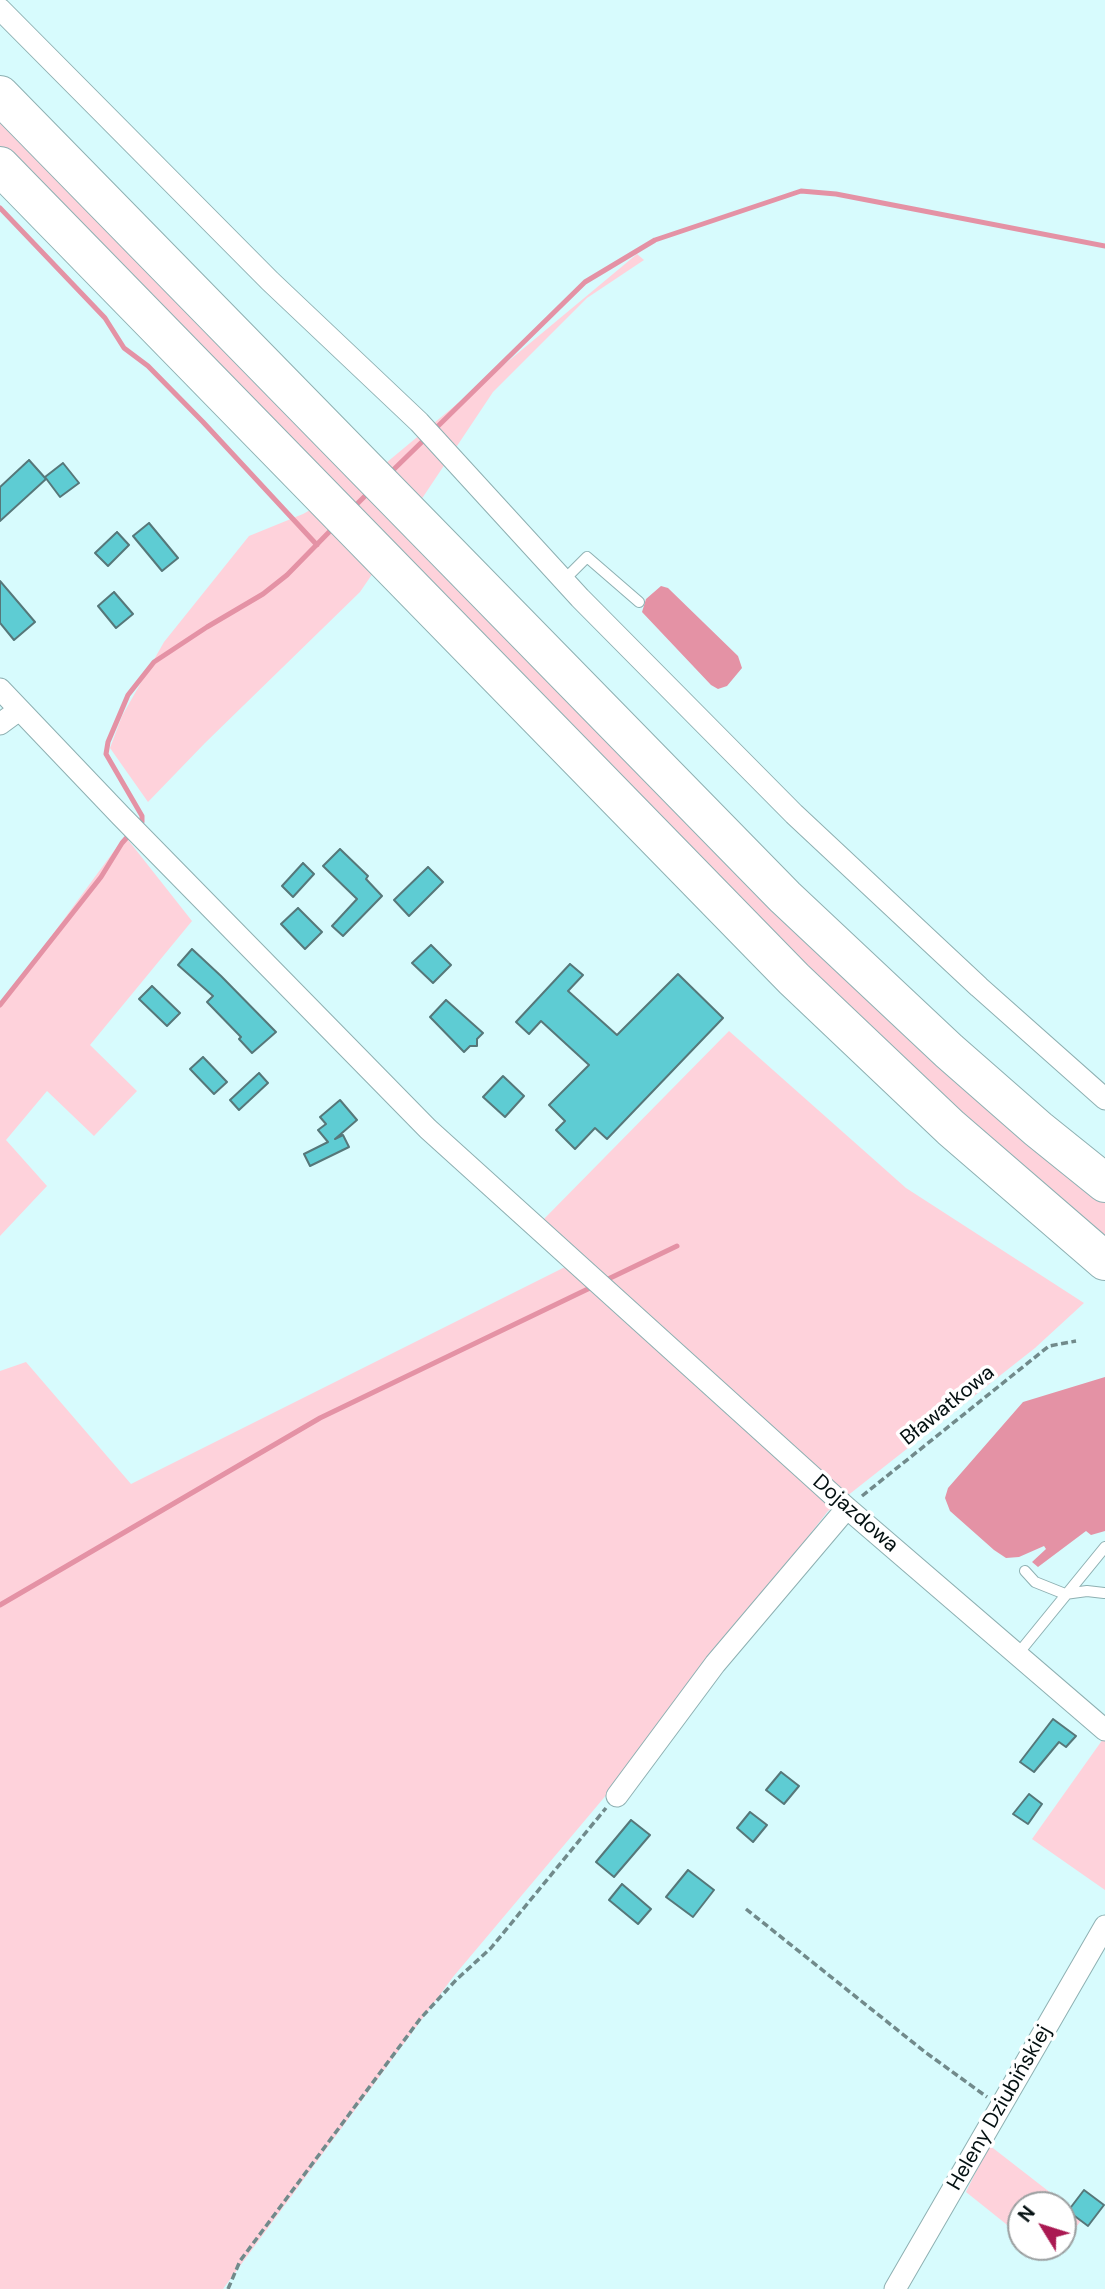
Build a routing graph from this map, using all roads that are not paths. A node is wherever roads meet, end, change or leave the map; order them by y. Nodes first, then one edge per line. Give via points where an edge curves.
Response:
1 (0, 9) edge
2 (0, 95) edge
3 (0, 166) edge
4 (564, 580) junction
5 (639, 602) dead end
6 (0, 689) edge
7 (19, 710) junction
8 (0, 724) edge
9 (1105, 1099) edge
10 (1105, 1183) edge
11 (1105, 1261) edge
12 (847, 1508) junction
13 (1105, 1547) edge
14 (1025, 1571) dead end
15 (1104, 1593) edge
16 (1065, 1594) junction
17 (1017, 1655) junction
18 (1105, 1730) edge
19 (617, 1796) road end
20 (1105, 1926) edge
21 (895, 2289) edge

1 - 4 street via 270,281 419,422
2 - 10 highway via 831,942 987,1085
3 - 11 highway via 833,1017 951,1128
4 - 5 lane via 587,557
4 - 9 street via 836,855
6 - 7 street, Dojazdowa
7 - 8 street
7 - 12 street, Dojazdowa via 414,1115
12 - 17 street, Dojazdowa
12 - 19 street via 715,1664
13 - 16 lane
14 - 16 lane via 1035,1582
15 - 16 lane
16 - 17 lane
17 - 18 street, Dojazdowa
20 - 21 street, Heleny Dziubińskiej

